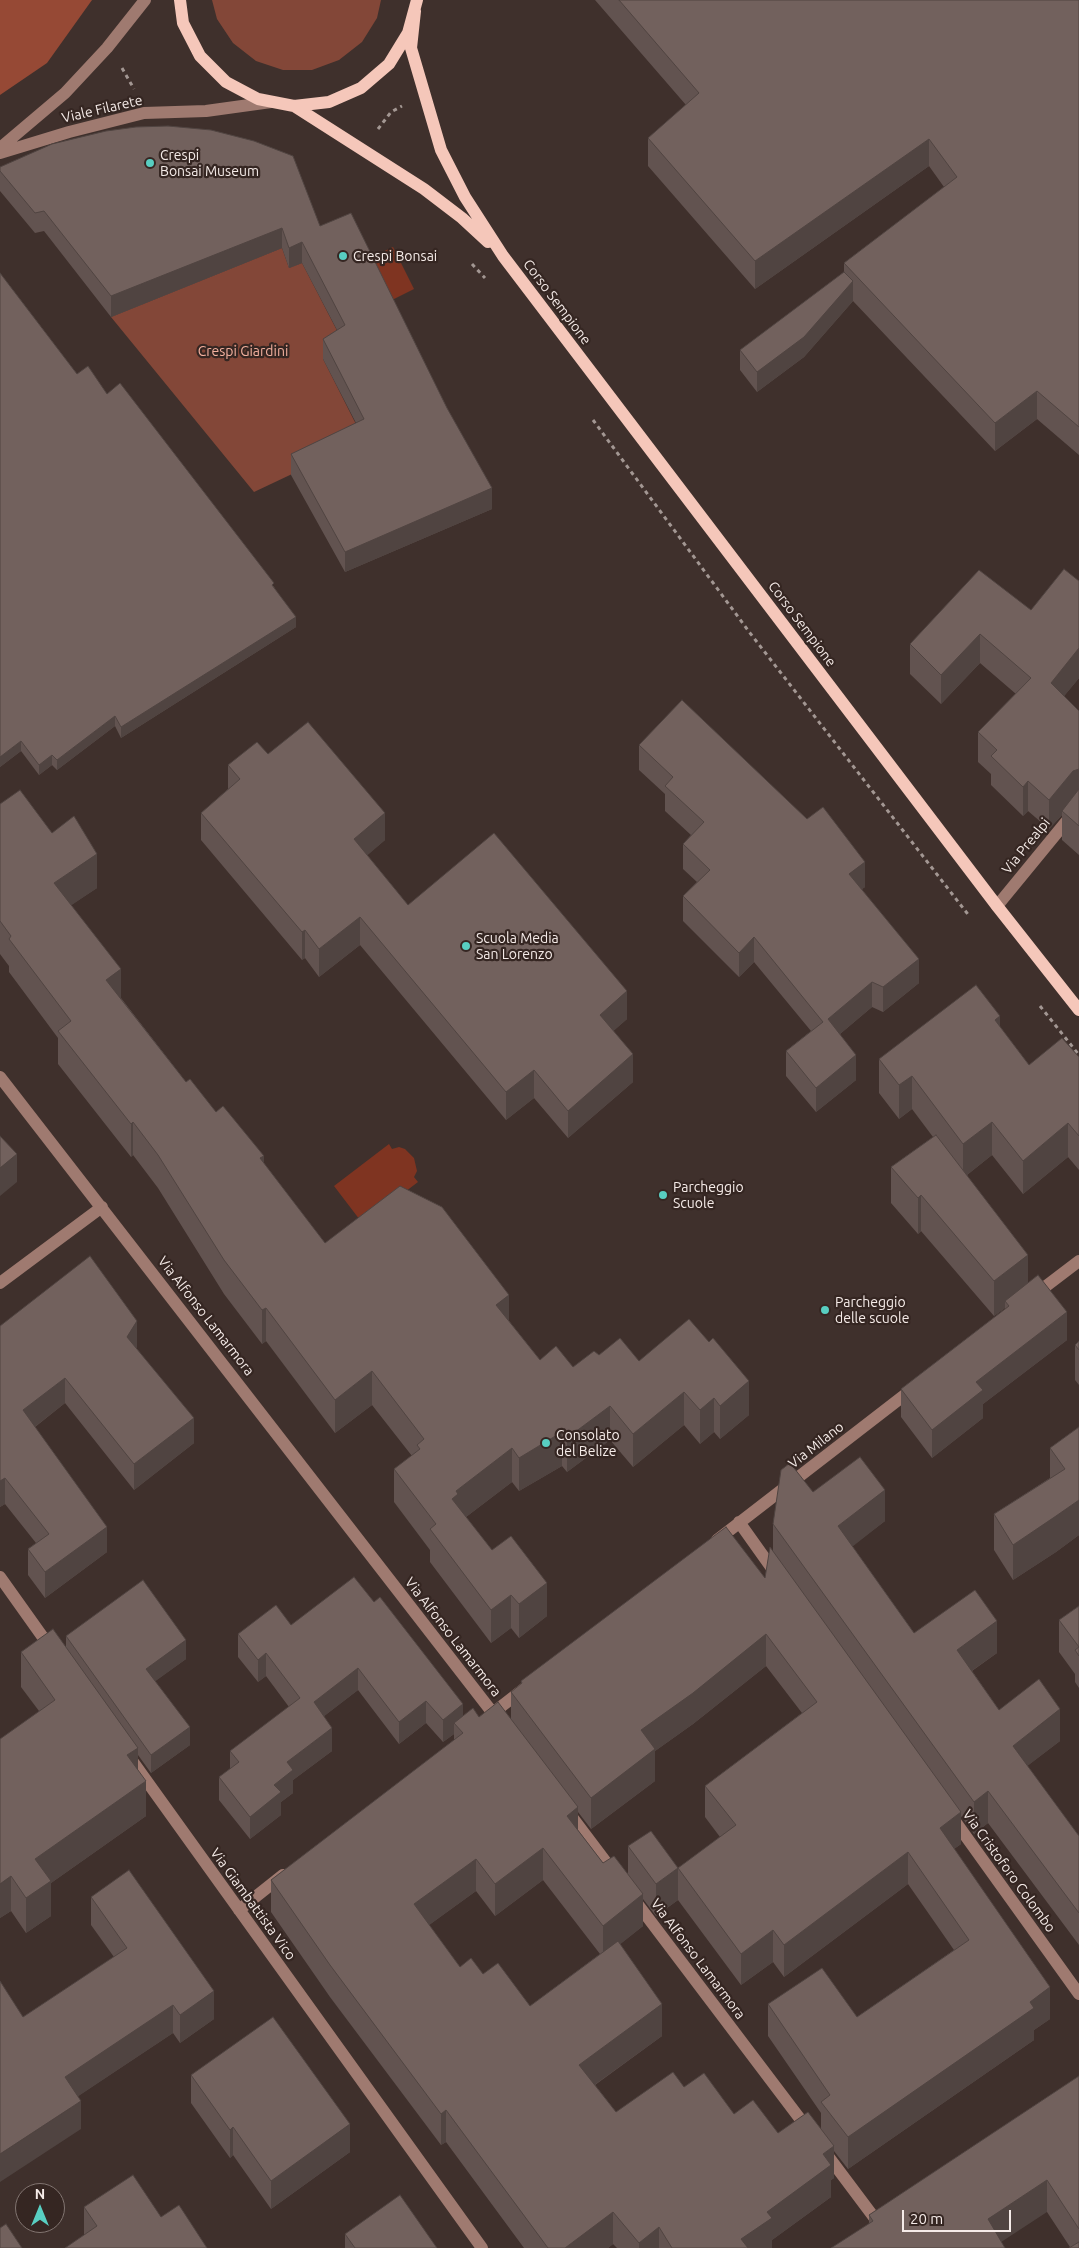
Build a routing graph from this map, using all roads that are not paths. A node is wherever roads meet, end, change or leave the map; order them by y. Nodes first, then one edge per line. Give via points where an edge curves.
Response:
1 (144, 0) edge
2 (180, 0) edge
3 (416, 6) edge
4 (273, 102) junction
5 (294, 106) junction
6 (0, 148) edge
7 (0, 153) edge
8 (503, 256) junction
9 (1079, 806) edge
10 (997, 906) junction
11 (1079, 1010) edge
12 (0, 1076) edge
13 (102, 1207) junction
14 (1079, 1261) edge
15 (0, 1283) edge
16 (1024, 1303) edge
17 (922, 1382) edge
18 (739, 1522) junction
19 (709, 1546) edge
20 (0, 1576) edge
21 (786, 1586) edge
22 (58, 1658) edge
23 (532, 1683) edge
24 (493, 1713) junction
25 (478, 1725) edge
26 (505, 1728) edge
27 (122, 1747) edge
28 (559, 1800) edge
29 (947, 1810) edge
30 (293, 1868) edge
31 (239, 1910) junction
32 (1079, 1994) edge
33 (862, 2230) edge
34 (482, 2248) edge

1 - 6 street, Viale Filarete via 107,48 65,93
2 - 4 main road via 183,23 200,56 226,82 258,99
3 - 5 main road via 408,32 389,64 361,88 329,102
3 - 8 main road, Corso Sempione via 411,48 441,150 465,197
4 - 5 main road
4 - 7 street, Viale Filarete via 206,111 144,113
5 - 8 main road, Corso Sempione via 424,189
8 - 10 main road, Corso Sempione
9 - 10 street, Via Prealpi
10 - 11 main road, Corso Sempione
12 - 13 street, Via Alfonso Lamarmora
13 - 15 street
13 - 24 street, Via Alfonso Lamarmora
14 - 16 street
17 - 18 street, Via Milano
18 - 19 street, Via Milano
18 - 21 street
20 - 22 street
23 - 24 street
24 - 25 street
24 - 26 street, Via Alfonso Lamarmora
27 - 31 street, Via Giambattista Vico
28 - 33 street, Via Alfonso Lamarmora via 880,2218
29 - 32 street, Via Cristoforo Colombo
30 - 31 street
31 - 34 street, Via Giambattista Vico

